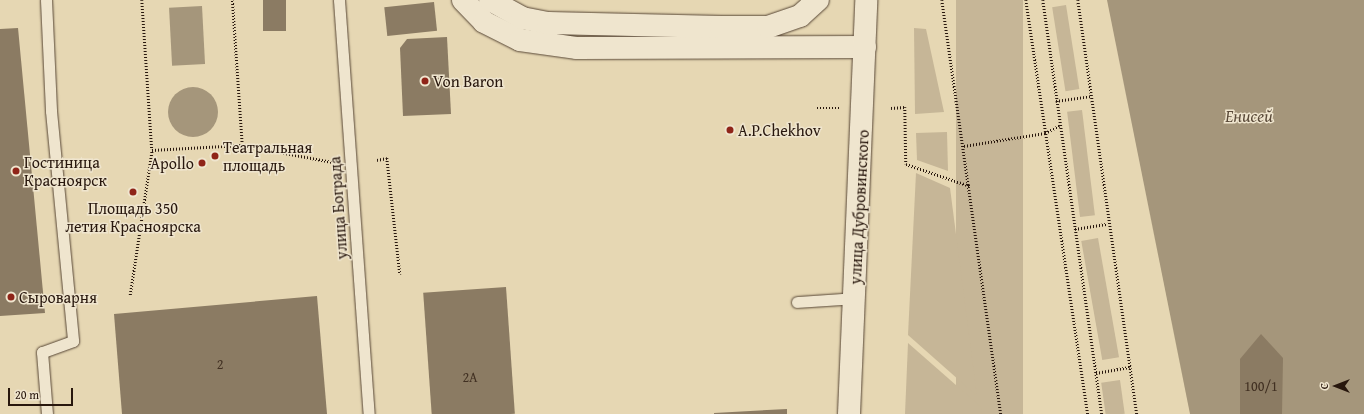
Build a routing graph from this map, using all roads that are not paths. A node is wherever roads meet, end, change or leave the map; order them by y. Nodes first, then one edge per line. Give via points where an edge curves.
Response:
1 (46, 0) edge
2 (339, 0) edge
3 (463, 0) edge
4 (490, 0) edge
5 (818, 0) edge
6 (866, 0) edge
7 (865, 47) junction
8 (854, 298) junction
9 (797, 302) dead end
10 (47, 414) edge
11 (369, 414) edge
12 (849, 414) edge

1 - 10 lane via 43,15 73,341 42,352
2 - 11 lane, улица Бограда
3 - 7 main road via 484,22 520,40 577,48
4 - 5 main road via 522,18 548,23 768,27 800,16
6 - 7 main road, улица Дубровинского
7 - 8 main road, улица Дубровинского
8 - 9 lane
8 - 12 main road, улица Дубровинского

